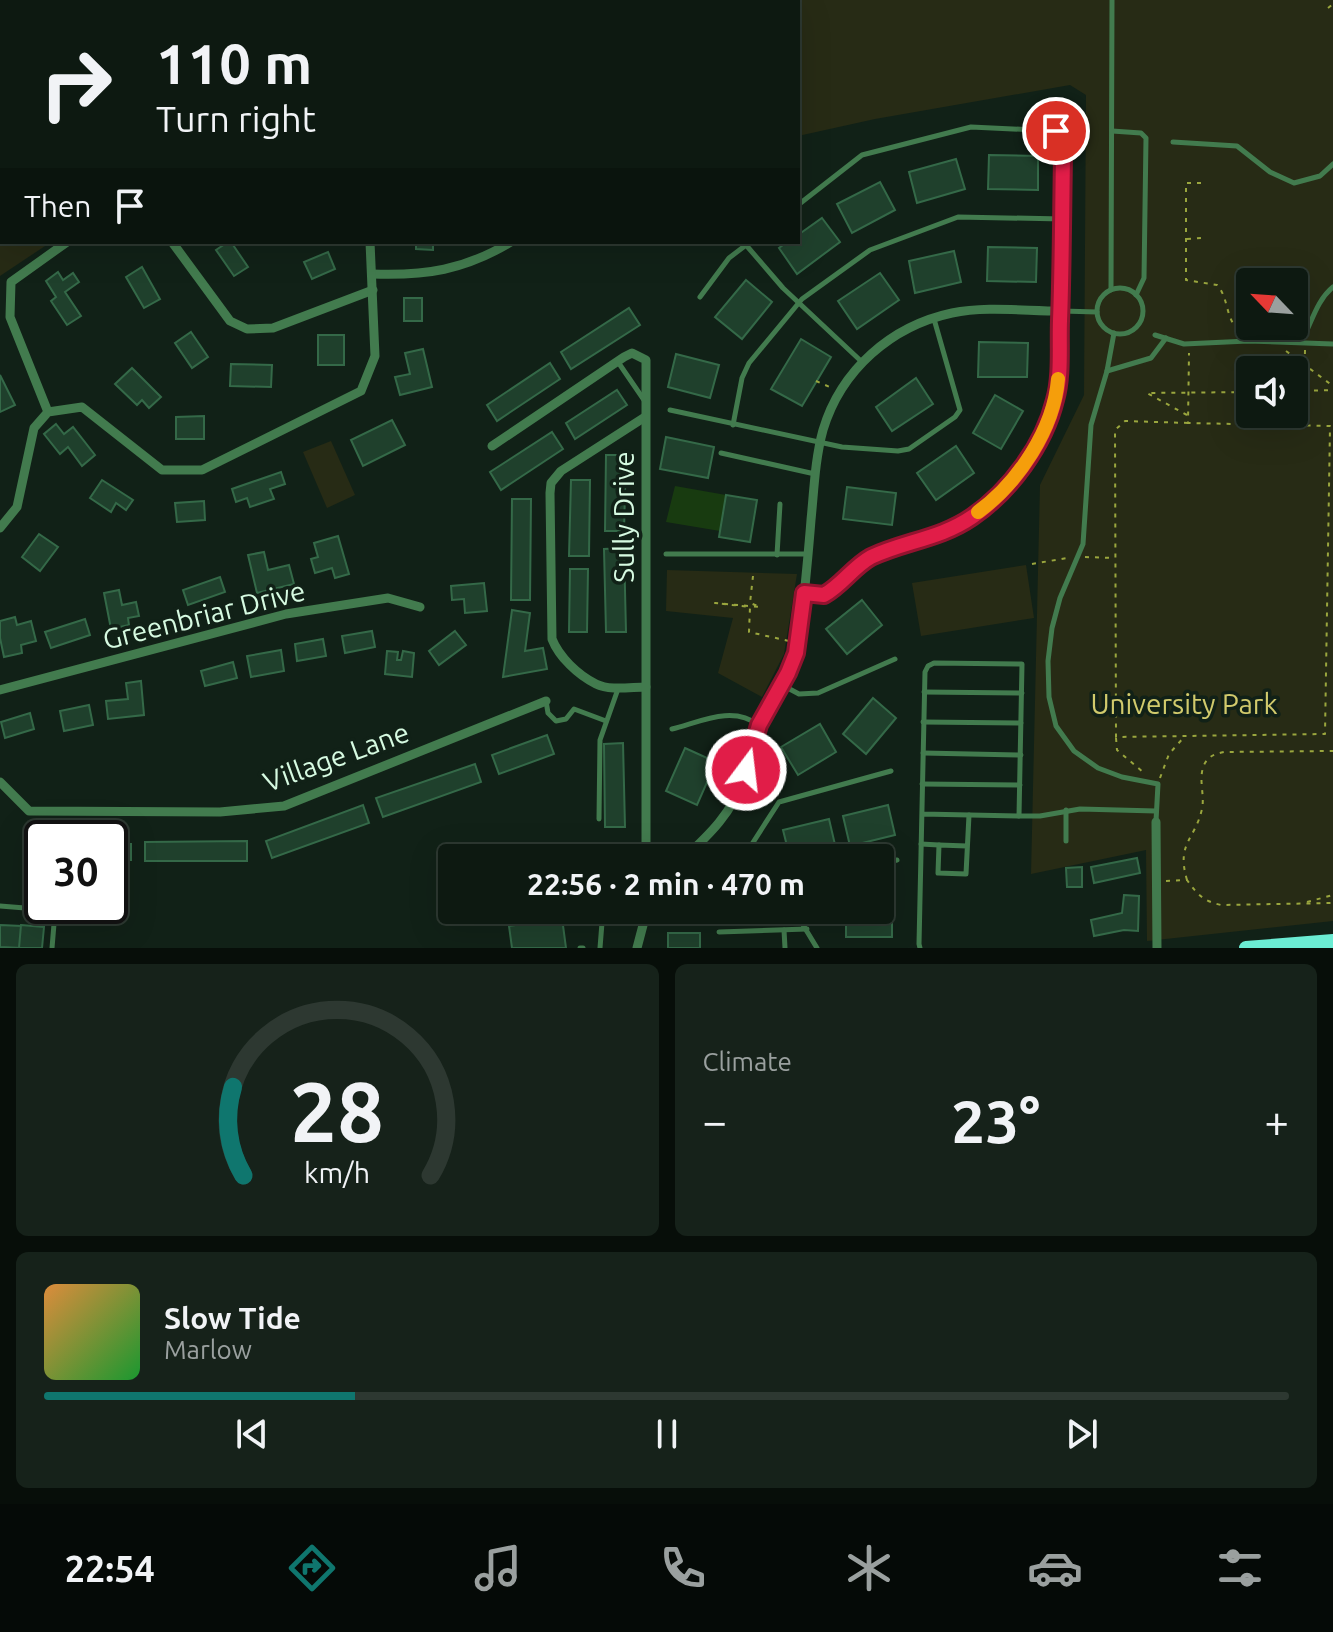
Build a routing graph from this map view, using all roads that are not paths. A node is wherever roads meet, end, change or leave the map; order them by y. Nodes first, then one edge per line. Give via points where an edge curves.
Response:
1 (1112, 0) edge
2 (1112, 131) junction
3 (1173, 142) dead end
4 (1333, 164) edge
5 (800, 203) edge
6 (1063, 219) junction
7 (64, 244) edge
8 (173, 244) edge
9 (370, 244) edge
10 (507, 244) edge
11 (748, 244) edge
12 (372, 274) junction
13 (1333, 287) edge
14 (373, 290) junction
15 (1111, 290) junction
16 (1136, 295) junction
17 (700, 297) dead end
18 (798, 303) junction
19 (1061, 311) junction
20 (1097, 312) junction
21 (934, 318) junction
22 (1114, 333) junction
23 (1155, 335) dead end
24 (1166, 338) junction
25 (1303, 342) junction
26 (1333, 344) edge
27 (617, 361) junction
28 (862, 362) junction
29 (1107, 371) junction
30 (645, 401) junction
31 (670, 410) dead end
32 (48, 412) junction
33 (645, 417) junction
34 (733, 425) junction
35 (820, 442) junction
36 (492, 446) dead end
37 (721, 453) dead end
38 (815, 474) junction
39 (780, 504) dead end
40 (0, 528) edge
41 (666, 554) dead end
42 (808, 554) junction
43 (777, 555) junction
44 (804, 593) junction
45 (420, 607) dead end
46 (895, 659) dead end
47 (782, 685) junction
48 (646, 687) junction
49 (618, 688) junction
50 (0, 690) edge
51 (924, 692) junction
52 (1022, 693) junction
53 (546, 701) joint
54 (606, 721) junction
55 (923, 722) junction
56 (1021, 723) junction
57 (759, 725) junction
58 (672, 729) dead end
59 (923, 753) junction
60 (1021, 755) junction
61 (891, 771) dead end
62 (0, 782) edge
63 (922, 784) junction
64 (1020, 785) junction
65 (1066, 810) junction
66 (1156, 811) junction
67 (922, 814) junction
68 (969, 815) junction
69 (1019, 816) junction
70 (599, 819) dead end
71 (1156, 822) joint
72 (1066, 841) dead end
73 (701, 842) joint
74 (646, 844) edge
75 (704, 844) edge
76 (752, 844) edge
77 (921, 844) junction
78 (939, 845) junction
79 (967, 846) junction
80 (897, 860) dead end
81 (894, 861) edge
82 (0, 906) edge
83 (602, 924) edge
84 (643, 924) edge
85 (804, 924) edge
86 (807, 929) junction
87 (784, 930) junction
88 (719, 932) dead end
89 (1333, 941) edge
90 (52, 948) edge
91 (600, 948) edge
92 (637, 948) edge
93 (785, 948) edge
94 (817, 948) edge
95 (920, 948) edge
96 (1157, 948) edge
97 (1246, 948) edge

1 - 2 lane
2 - 15 lane
2 - 16 lane via 1146,138 1144,278
3 - 4 lane via 1237,146 1294,183 1320,176
5 - 6 lane via 862,155 971,127 1056,131 1062,139
6 - 18 lane via 970,216 939,222 878,246
6 - 19 lane
7 - 32 street via 11,282 10,317
8 - 14 street via 230,321 247,329 273,328
9 - 12 street
10 - 12 street via 442,271
11 - 17 lane via 729,258
11 - 18 lane
12 - 14 street
13 - 25 lane via 1322,296
14 - 32 street via 375,356 361,391 202,470 162,470 82,407
15 - 16 lane
15 - 20 lane
16 - 22 lane via 1140,321 1132,330
18 - 28 lane
18 - 34 lane via 747,367
19 - 20 lane
19 - 21 street via 970,311
19 - 44 lane via 1054,404 1028,457 1004,490 945,533 869,558 824,595
20 - 22 lane via 1104,328
21 - 28 street via 892,338
21 - 35 lane via 960,403 955,417 904,451
22 - 29 lane
23 - 24 lane
24 - 25 lane via 1190,344
24 - 29 lane via 1151,358
25 - 26 lane
27 - 30 lane
27 - 30 street, Sully Drive via 632,353 646,360
27 - 36 street
28 - 35 street via 840,392
29 - 66 lane via 1091,425 1083,544 1052,628 1049,697 1056,726 1074,751 1098,768 1158,784
30 - 33 street, Sully Drive
31 - 34 lane
32 - 40 street via 34,428 17,507
33 - 48 street, Sully Drive
33 - 49 street via 561,471 550,493 556,651 597,685
34 - 35 lane
35 - 38 street
37 - 38 lane
38 - 42 street
39 - 43 lane
41 - 43 lane
42 - 43 lane
42 - 44 street
44 - 47 street via 798,643
45 - 50 street, Greenbriar Drive via 388,598 286,614
46 - 47 lane via 818,693 797,694
47 - 57 street
48 - 49 street
48 - 74 street, Sully Drive
49 - 54 lane
51 - 52 lane
51 - 52 lane via 928,666 947,662 1022,664
51 - 55 lane
52 - 56 lane
53 - 54 lane via 556,721 574,709
53 - 62 street, Village Lane via 284,806 220,812 29,811
54 - 70 lane via 600,740
55 - 56 lane
55 - 59 lane
56 - 60 lane
57 - 58 lane via 731,715
57 - 73 street via 735,800
59 - 60 lane
59 - 63 lane
60 - 64 lane
61 - 76 lane via 779,802
63 - 64 lane
63 - 67 lane
64 - 69 lane
65 - 66 lane
65 - 69 lane
65 - 72 lane
66 - 71 lane
67 - 68 lane
67 - 77 lane
68 - 69 lane
68 - 79 lane
71 - 96 street
73 - 75 lane
77 - 78 lane
77 - 95 lane
78 - 79 lane
78 - 79 lane via 938,873 966,874
80 - 81 lane
82 - 90 lane via 50,910
83 - 91 lane
84 - 92 street
85 - 86 lane
86 - 87 lane
86 - 94 lane
87 - 88 lane
87 - 93 lane
89 - 97 main road

